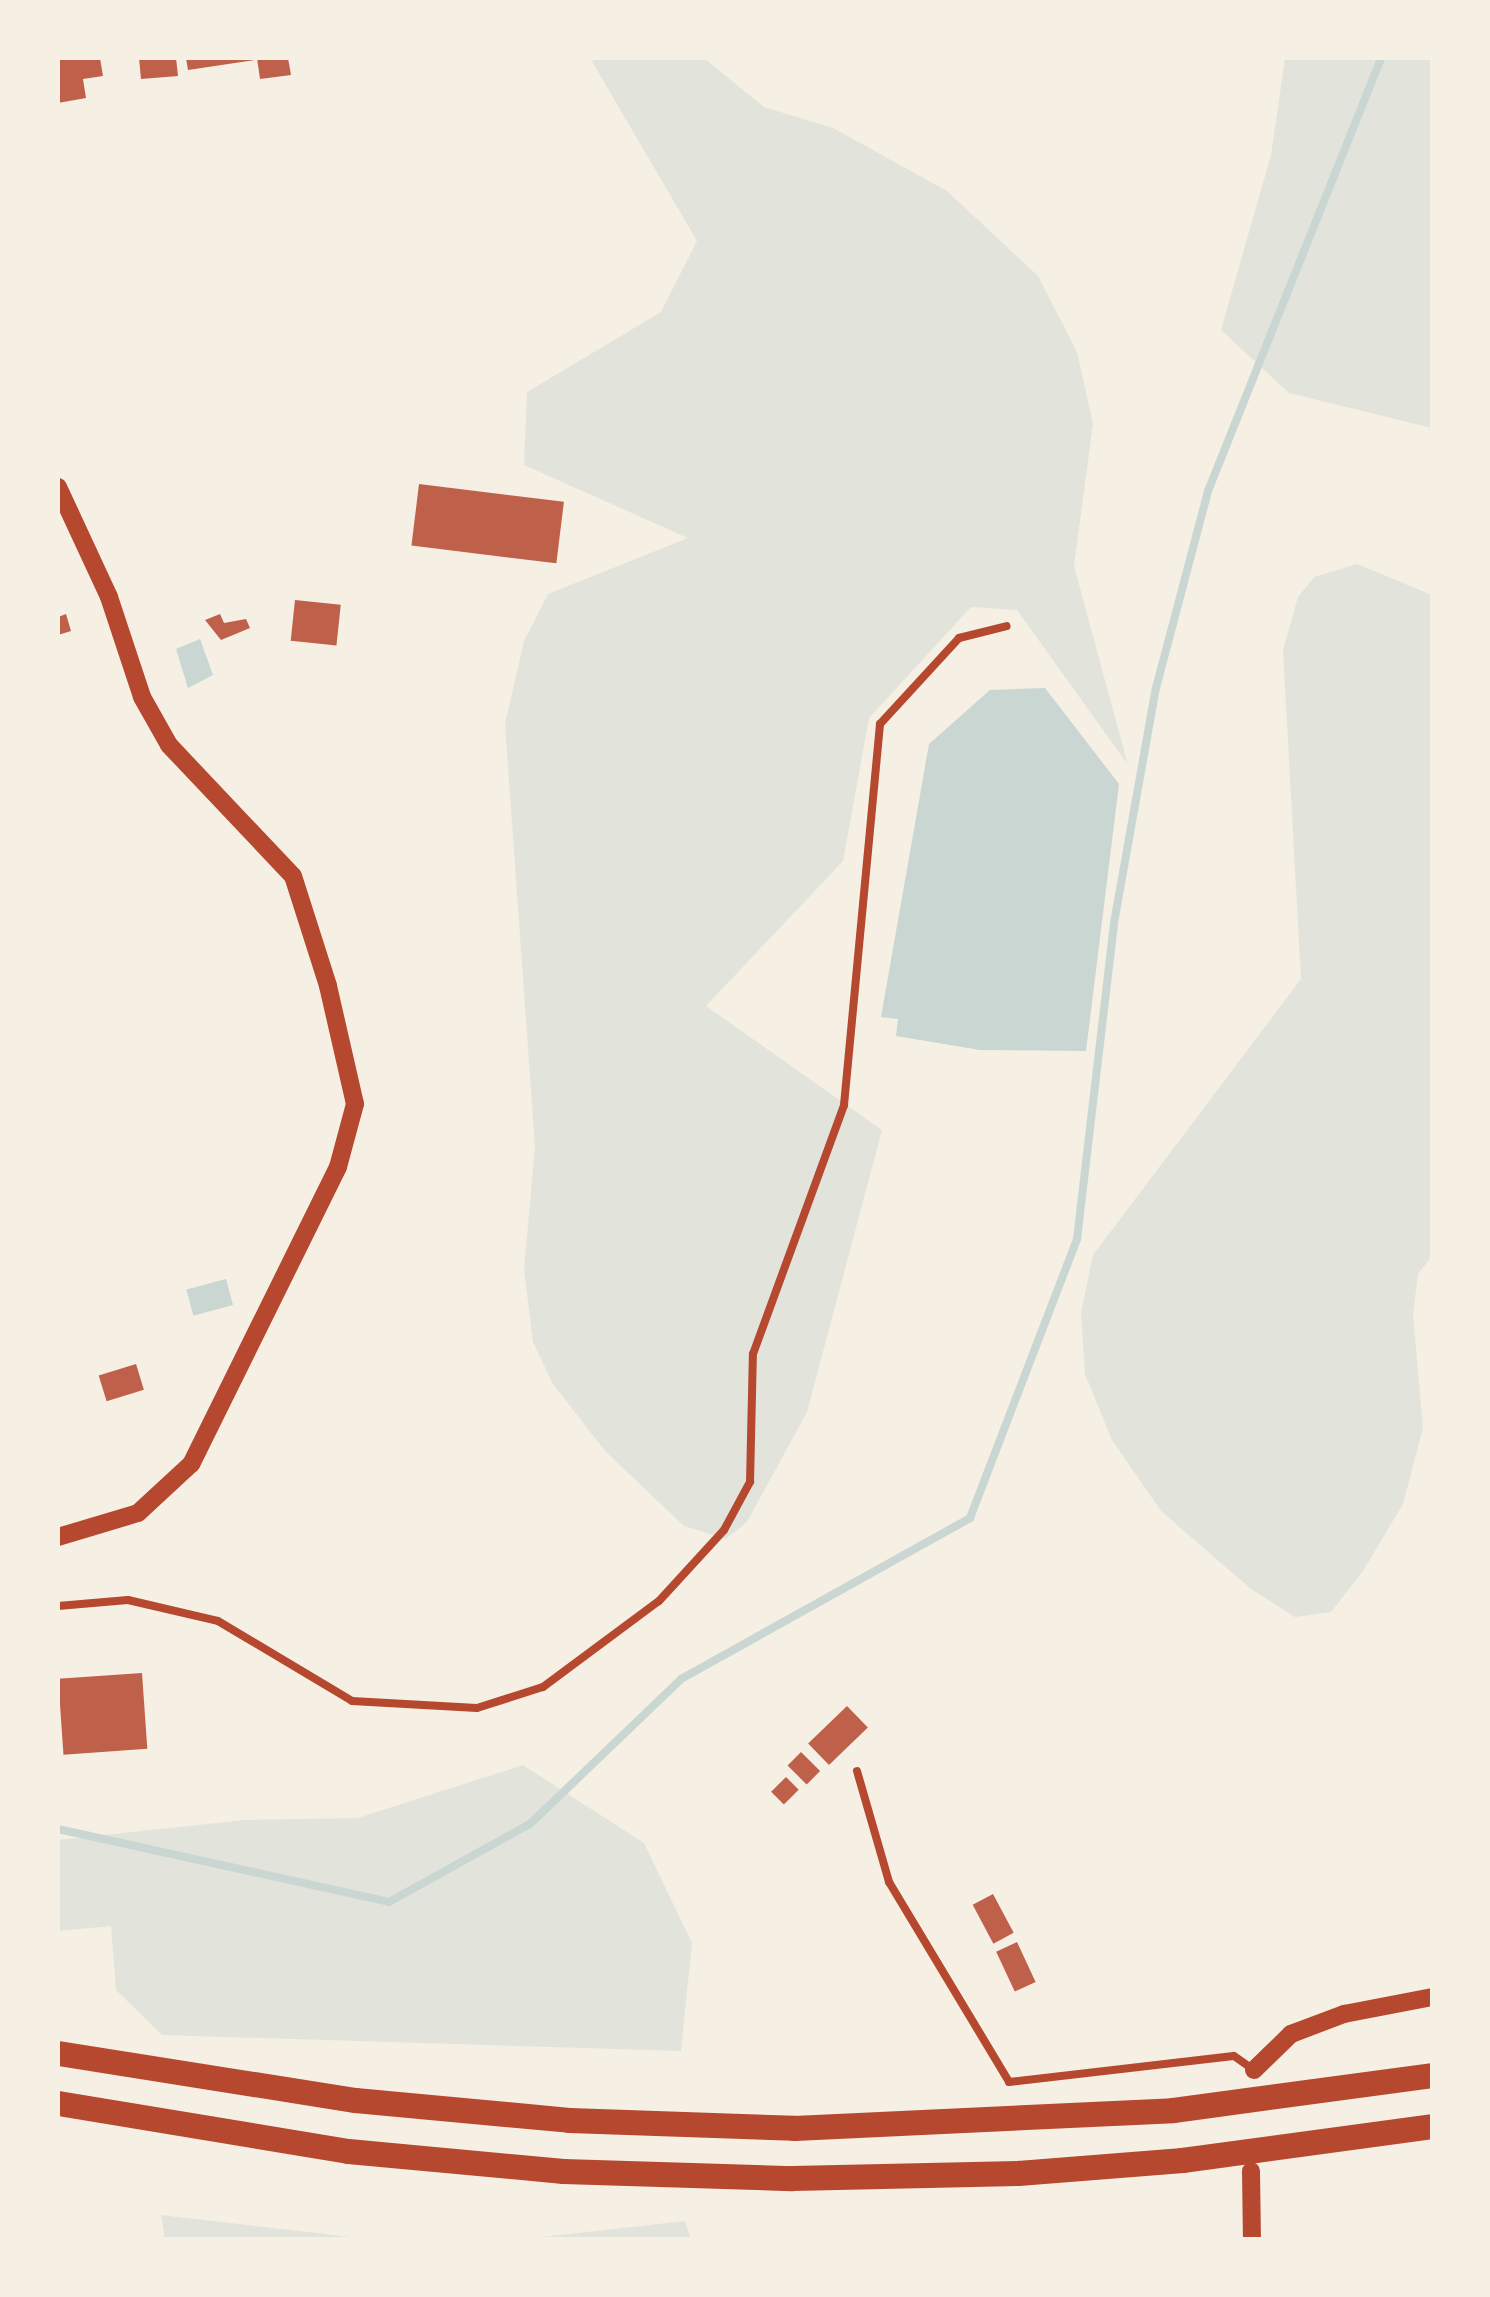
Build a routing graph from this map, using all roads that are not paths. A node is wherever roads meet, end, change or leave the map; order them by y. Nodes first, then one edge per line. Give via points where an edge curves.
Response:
1 (58, 487) edge
2 (1007, 626) dead end
3 (58, 1537) edge
4 (58, 1606) edge
5 (857, 1771) dead end
6 (1432, 1997) edge
7 (58, 2052) edge
8 (1254, 2070) joint
9 (1432, 2074) edge
10 (58, 2104) edge
11 (1432, 2126) edge
12 (1250, 2171) dead end
13 (1252, 2240) edge

1 - 3 street via 109,597 142,697 169,745 293,876 355,1104 338,1167 192,1464 138,1513
2 - 4 lane via 960,638 880,724 844,1105 753,1354 750,1482 724,1530 659,1601 543,1687 477,1708 352,1700 218,1621 128,1600
5 - 8 lane via 890,1882 1009,2082 1234,2056
6 - 8 street via 1344,2014 1290,2034
7 - 9 highway via 355,2100 570,2120 794,2128 1155,2112
10 - 11 highway via 348,2151 563,2171 792,2178 1182,2160
12 - 13 street

